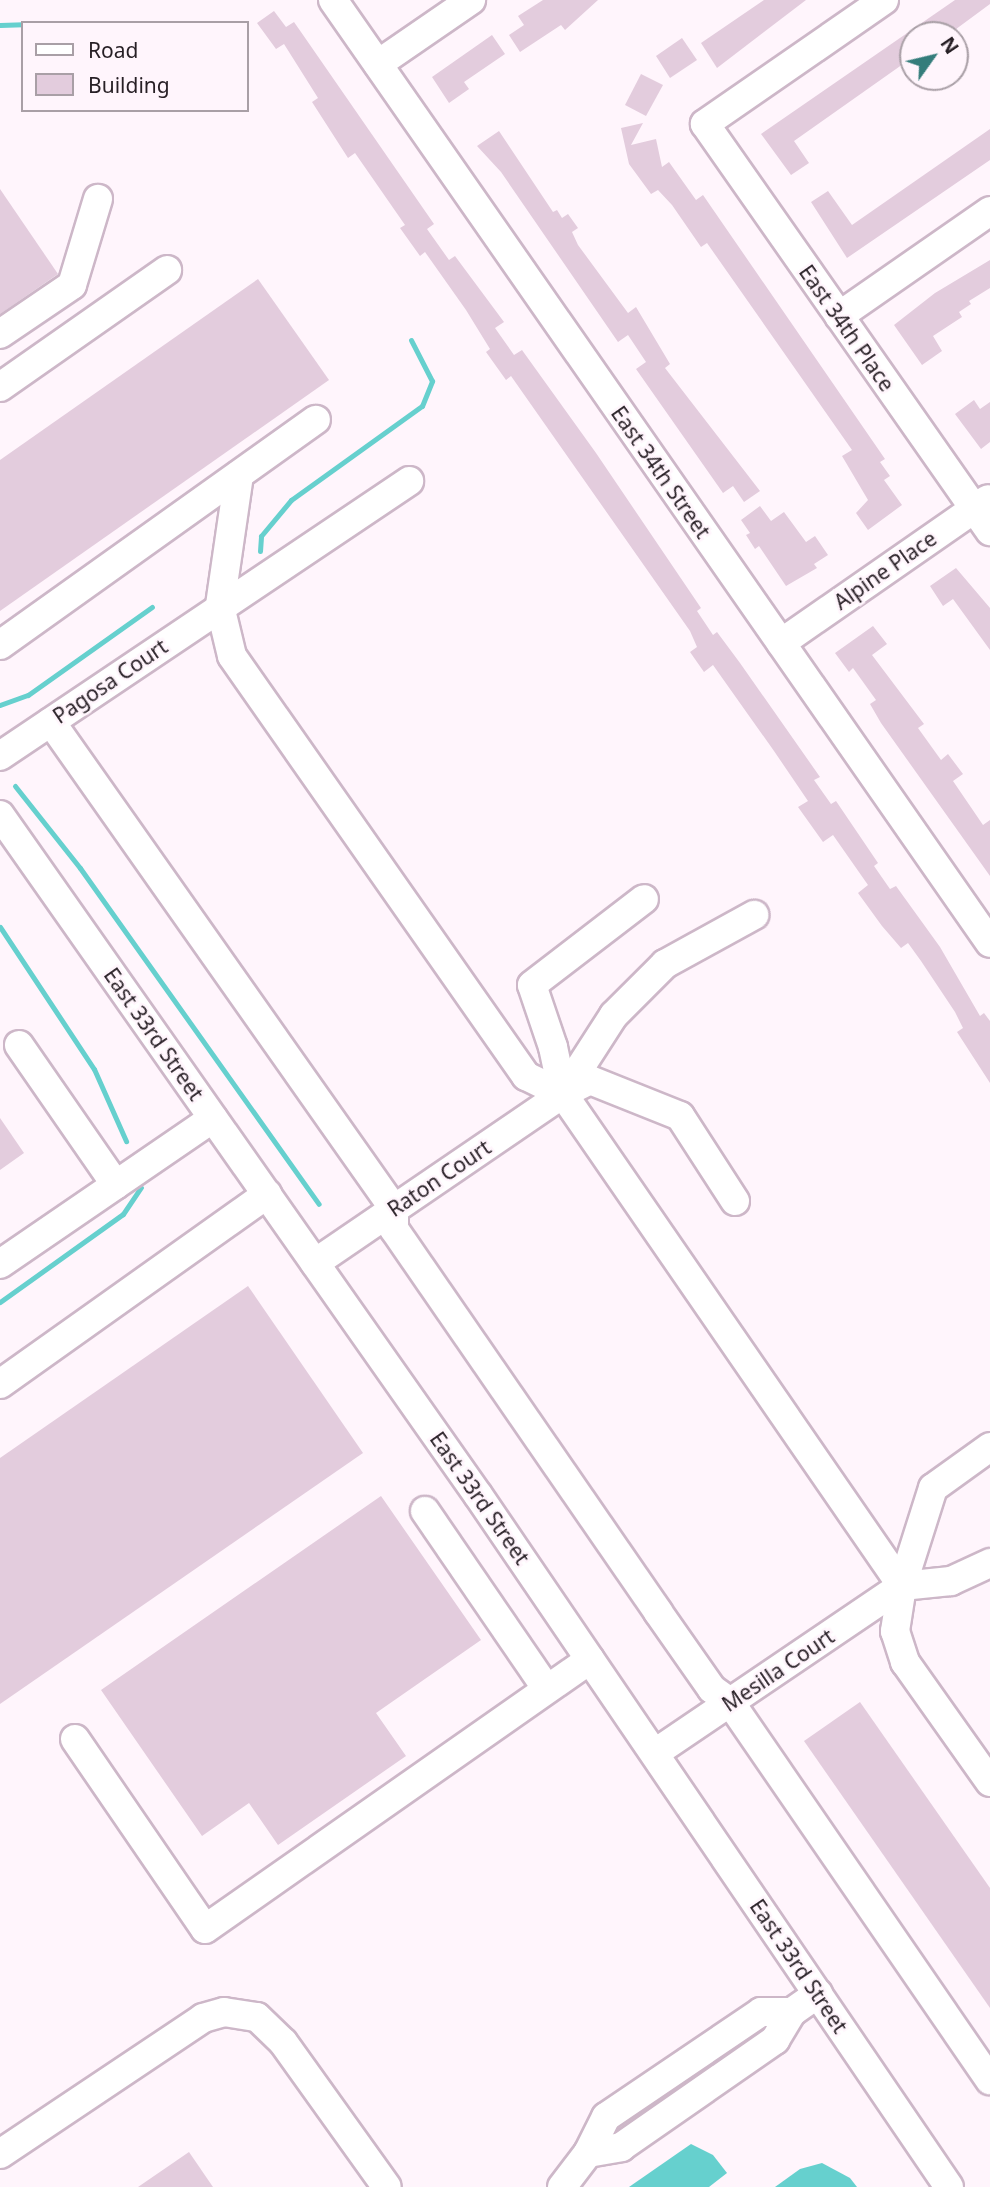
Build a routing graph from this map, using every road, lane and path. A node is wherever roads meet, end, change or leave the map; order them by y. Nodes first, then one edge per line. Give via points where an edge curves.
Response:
1 (333, 0) edge
2 (471, 0) edge
3 (884, 0) edge
4 (378, 64) junction
5 (99, 199) dead end
6 (990, 211) edge
7 (167, 270) dead end
8 (839, 316) junction
9 (0, 334) edge
10 (0, 387) edge
11 (316, 420) dead end
12 (239, 475) junction
13 (409, 481) dead end
14 (982, 503) edge
15 (990, 531) edge
16 (220, 607) junction
17 (781, 643) junction
18 (0, 645) edge
19 (51, 722) junction
20 (0, 756) edge
21 (0, 815) edge
22 (644, 899) dead end
23 (754, 915) dead end
24 (990, 943) edge
25 (19, 1045) dead end
26 (563, 1094) junction
27 (214, 1118) junction
28 (116, 1185) junction
29 (267, 1194) junction
30 (735, 1201) dead end
31 (394, 1209) junction
32 (315, 1262) junction
33 (0, 1264) edge
34 (0, 1384) edge
35 (990, 1447) edge
36 (425, 1511) dead end
37 (990, 1563) edge
38 (902, 1586) junction
39 (590, 1659) junction
40 (546, 1688) junction
41 (730, 1702) junction
42 (75, 1739) dead end
43 (655, 1753) junction
44 (990, 1782) edge
45 (818, 1994) junction
46 (990, 2080) edge
47 (0, 2154) edge
48 (387, 2187) edge
49 (562, 2187) edge
50 (949, 2187) edge

1 - 4 street, East 34th Street
2 - 4 street
3 - 8 street, East 34th Place via 705,124
4 - 17 street, East 34th Street
5 - 9 street via 72,285
6 - 8 street
7 - 10 street
8 - 14 street, East 34th Place
11 - 12 street
12 - 16 street
12 - 18 street
13 - 16 street, Pagosa Court
14 - 15 street, East 34th Place
14 - 17 street, Alpine Place
16 - 19 street, Pagosa Court
16 - 26 street via 232,656 526,1076
17 - 24 street, East 34th Street
19 - 20 street, Pagosa Court
19 - 31 street
21 - 27 street, East 33rd Street
22 - 26 street via 532,985
23 - 26 street via 665,964 614,1015
25 - 28 street
26 - 30 street via 590,1080 680,1116
26 - 31 street, Raton Court
26 - 38 street
27 - 28 street
27 - 29 street, East 33rd Street
28 - 33 street
29 - 32 street, East 33rd Street
29 - 34 street
31 - 32 street, Raton Court
31 - 41 street via 394,1228 712,1689
32 - 39 street, East 33rd Street
35 - 38 street via 933,1488
36 - 40 street
37 - 38 street via 951,1581
38 - 41 street, Mesilla Court
38 - 44 street via 895,1631 905,1662
39 - 40 street
39 - 43 street, East 33rd Street
40 - 42 street via 205,1929
41 - 43 street, Mesilla Court
41 - 46 street
43 - 45 street, East 33rd Street
45 - 49 street via 792,2012 761,2012 606,2117 588,2153
45 - 50 street, East 33rd Street
47 - 48 street via 203,2018 224,2012 257,2017 283,2042

